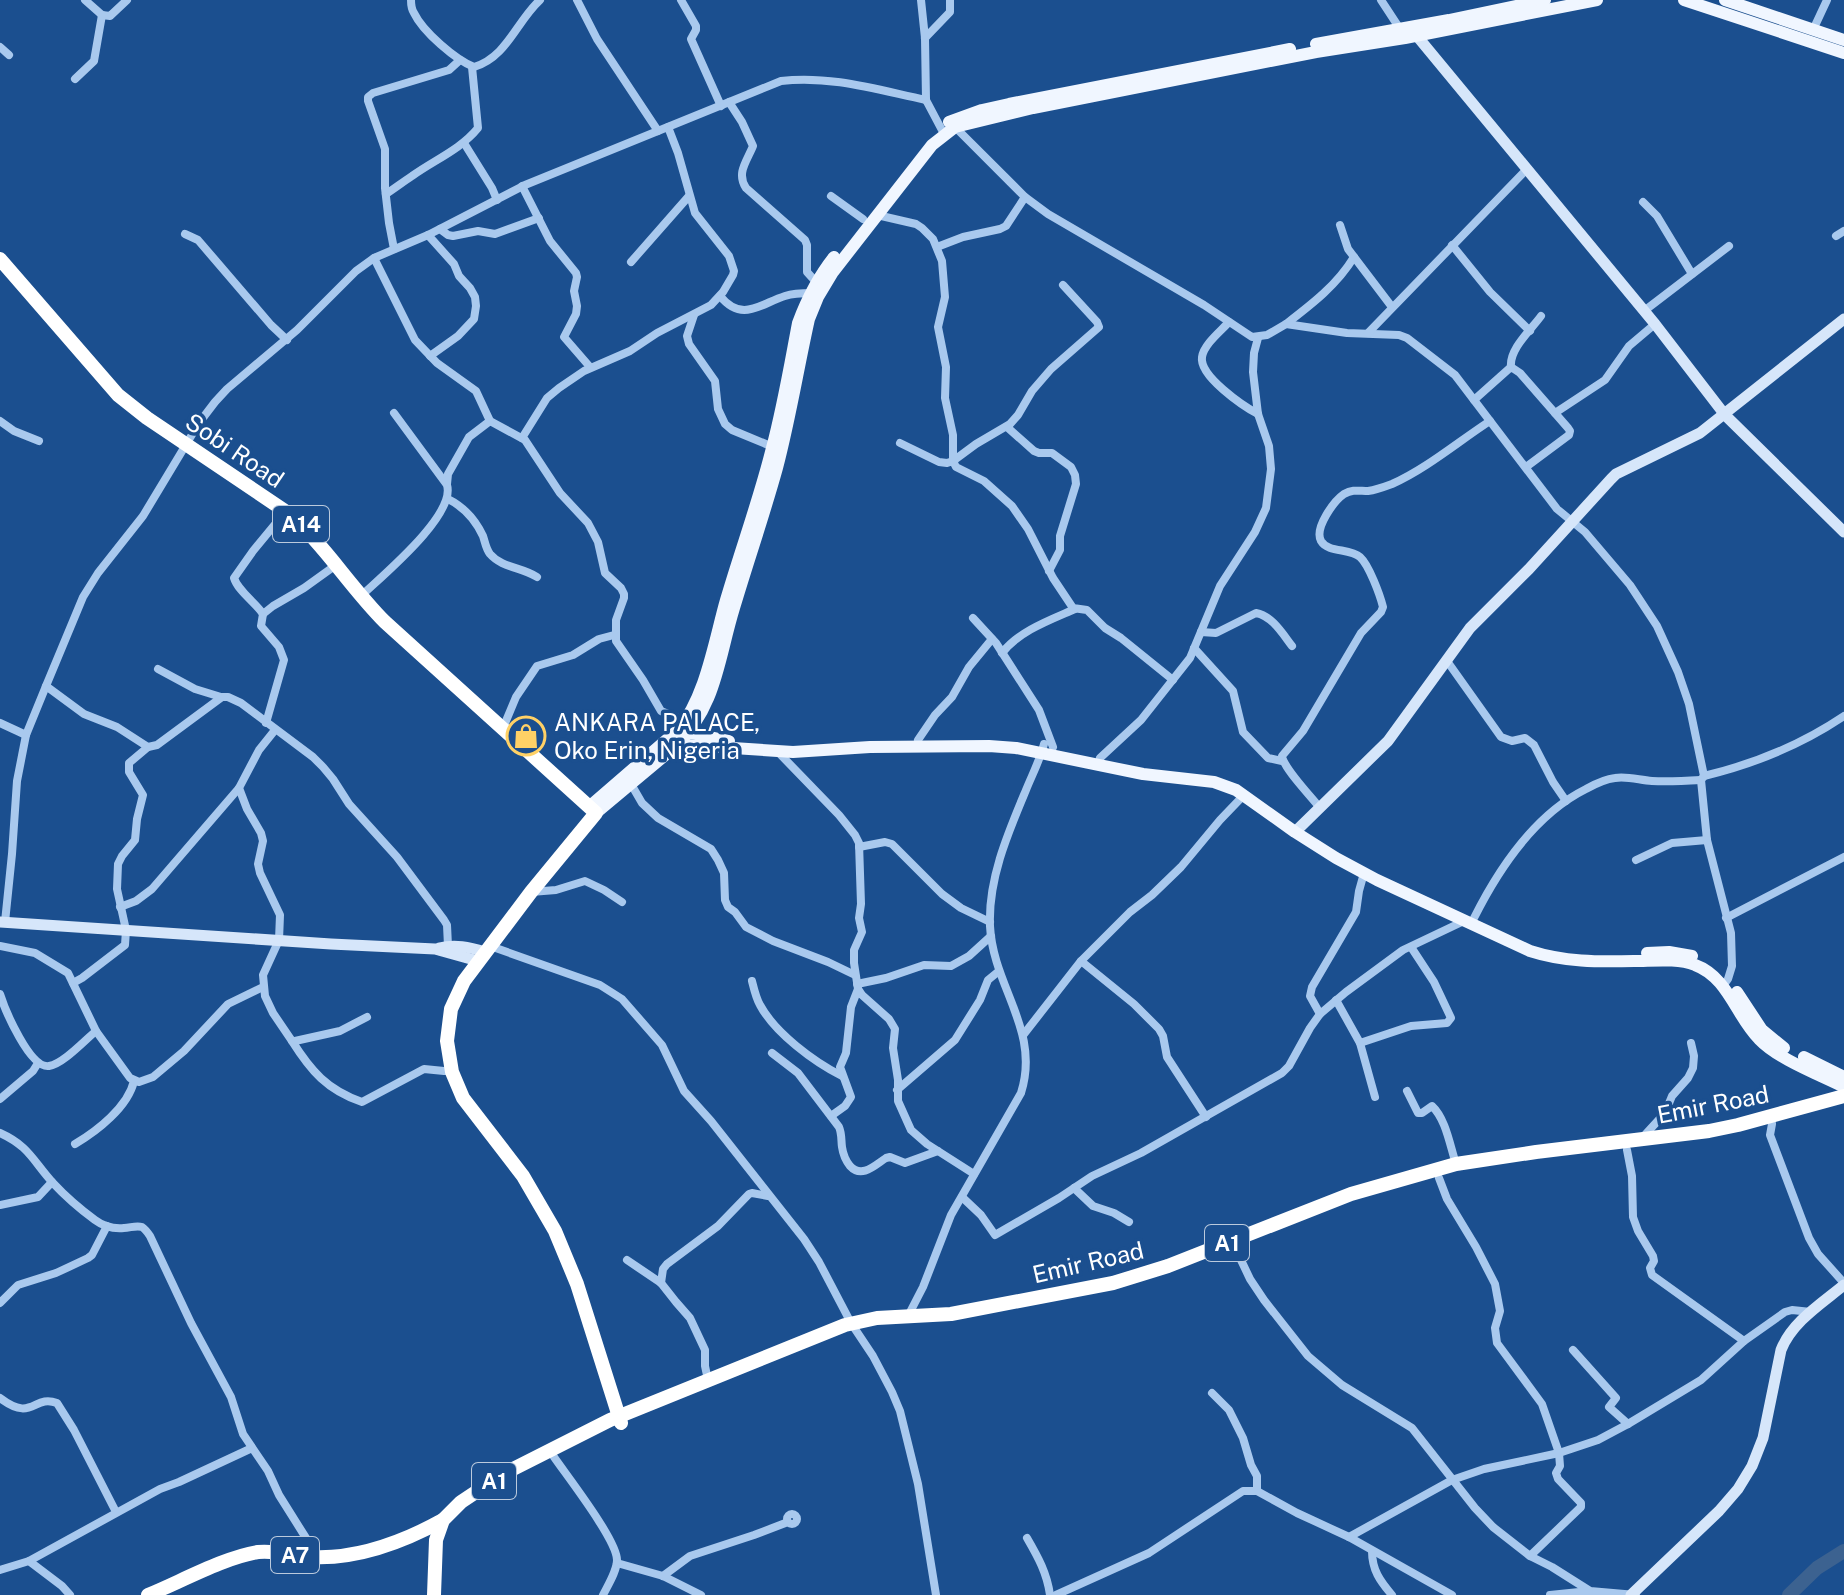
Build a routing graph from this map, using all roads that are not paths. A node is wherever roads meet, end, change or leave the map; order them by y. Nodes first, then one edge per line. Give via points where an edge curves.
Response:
1 (85, 0) edge
2 (127, 0) edge
3 (411, 0) edge
4 (540, 0) edge
5 (577, 0) edge
6 (681, 0) edge
7 (921, 0) edge
8 (950, 0) edge
9 (1381, 0) edge
10 (1545, 0) edge
11 (1597, 0) edge
12 (1684, 0) edge
13 (1725, 0) edge
14 (1827, 0) edge
15 (102, 15) junction
16 (1409, 30) junction
17 (1813, 30) junction
18 (925, 38) junction
19 (1844, 40) edge
20 (0, 47) edge
21 (1844, 53) edge
22 (9, 55) dead end
23 (460, 60) junction
24 (472, 67) junction
25 (75, 79) dead end
26 (926, 100) junction
27 (725, 104) junction
28 (668, 127) junction
29 (946, 129) junction
30 (658, 131) junction
31 (464, 143) junction
32 (1527, 169) junction
33 (522, 186) junction
34 (386, 194) junction
35 (689, 196) junction
36 (831, 196) dead end
37 (1025, 197) junction
38 (497, 200) junction
39 (1643, 202) dead end
40 (877, 215) junction
41 (539, 218) junction
42 (863, 219) junction
43 (1340, 225) dead end
44 (440, 229) junction
45 (185, 234) dead end
46 (428, 235) junction
47 (1452, 245) junction
48 (1729, 246) dead end
49 (937, 247) junction
50 (394, 249) junction
51 (1354, 257) junction
52 (374, 258) junction
53 (631, 262) dead end
54 (2, 264) edge
55 (1692, 274) junction
56 (1063, 285) dead end
57 (814, 288) junction
58 (720, 296) junction
59 (1392, 307) junction
60 (1644, 311) junction
61 (694, 315) junction
62 (1541, 316) dead end
63 (1844, 319) edge
64 (1229, 322) junction
65 (1286, 324) junction
66 (1655, 324) junction
67 (1530, 331) junction
68 (1368, 333) junction
69 (1258, 338) junction
70 (287, 340) junction
71 (430, 356) junction
72 (590, 367) junction
73 (1511, 367) junction
74 (1474, 400) junction
75 (394, 413) dead end
76 (1555, 413) junction
77 (1258, 414) junction
78 (1725, 415) junction
79 (0, 421) edge
80 (490, 421) junction
81 (1490, 421) junction
82 (1007, 427) junction
83 (522, 438) junction
84 (39, 441) dead end
85 (900, 443) dead end
86 (186, 444) junction
87 (773, 447) junction
88 (953, 461) junction
89 (1526, 467) junction
90 (447, 485) junction
91 (448, 499) junction
92 (286, 511) junction
93 (1572, 521) junction
94 (1844, 532) edge
95 (336, 565) junction
96 (1049, 571) junction
97 (537, 577) dead end
98 (361, 597) junction
99 (1075, 609) junction
100 (263, 614) junction
101 (973, 618) dead end
102 (1201, 632) junction
103 (614, 635) junction
104 (992, 639) junction
105 (1292, 646) dead end
106 (1194, 648) junction
107 (1002, 653) junction
108 (1447, 661) junction
109 (158, 669) dead end
110 (1173, 680) junction
111 (46, 686) junction
112 (222, 697) junction
113 (1844, 716) edge
114 (0, 723) edge
115 (266, 723) junction
116 (503, 728) junction
117 (684, 728) junction
118 (275, 730) junction
119 (26, 735) junction
120 (918, 740) junction
121 (670, 744) junction
122 (148, 747) junction
123 (1046, 748) junction
124 (777, 751) junction
125 (1100, 758) junction
126 (1282, 761) junction
127 (1703, 778) junction
128 (631, 784) junction
129 (239, 788) junction
130 (1244, 795) junction
131 (1566, 801) junction
132 (1320, 808) junction
133 (593, 809) junction
134 (1298, 830) junction
135 (1707, 840) junction
136 (859, 847) junction
137 (1844, 857) edge
138 (1636, 860) dead end
139 (1364, 873) junction
140 (531, 892) junction
141 (622, 902) dead end
142 (120, 907) junction
143 (1726, 918) junction
144 (1469, 920) junction
145 (2, 922) edge
146 (990, 922) junction
147 (126, 930) junction
148 (991, 936) junction
149 (279, 940) junction
150 (0, 946) edge
151 (448, 946) junction
152 (1411, 947) junction
153 (435, 949) junction
154 (480, 953) junction
155 (1081, 961) junction
156 (999, 971) junction
157 (752, 981) dead end
158 (73, 983) junction
159 (856, 983) junction
160 (1725, 983) junction
161 (263, 987) junction
162 (0, 994) edge
163 (1336, 1000) junction
164 (1320, 1014) junction
165 (367, 1017) dead end
166 (96, 1031) junction
167 (1024, 1034) junction
168 (292, 1041) junction
169 (1360, 1043) junction
170 (1691, 1043) dead end
171 (772, 1053) dead end
172 (38, 1063) junction
173 (444, 1071) junction
174 (843, 1076) junction
175 (1844, 1077) edge
176 (134, 1081) junction
177 (1844, 1087) edge
178 (897, 1090) junction
179 (1407, 1091) dead end
180 (1844, 1096) edge
181 (1375, 1097) dead end
182 (0, 1099) edge
183 (1844, 1106) edge
184 (831, 1116) junction
185 (1206, 1117) junction
186 (1772, 1124) junction
187 (0, 1133) edge
188 (1640, 1140) junction
189 (75, 1144) dead end
190 (1627, 1150) junction
191 (938, 1151) junction
192 (1456, 1164) junction
193 (974, 1174) junction
194 (1439, 1178) junction
195 (52, 1182) junction
196 (1074, 1188) junction
197 (769, 1197) junction
198 (962, 1197) junction
199 (0, 1205) edge
200 (1129, 1222) dead end
201 (107, 1226) junction
202 (1233, 1244) junction
203 (627, 1260) dead end
204 (661, 1283) junction
205 (1844, 1284) edge
206 (0, 1303) edge
207 (1811, 1312) junction
208 (907, 1320) junction
209 (854, 1326) junction
210 (1744, 1341) junction
211 (1573, 1350) dead end
212 (708, 1380) junction
213 (1212, 1393) dead end
214 (0, 1398) edge
215 (615, 1422) junction
216 (1628, 1424) junction
217 (252, 1448) junction
218 (1559, 1453) junction
219 (554, 1457) junction
220 (1452, 1480) junction
221 (1257, 1491) junction
222 (116, 1512) junction
223 (443, 1520) junction
224 (788, 1522) dead end
225 (1349, 1537) junction
226 (1027, 1538) dead end
227 (436, 1540) junction
228 (1372, 1551) junction
229 (1530, 1556) junction
230 (314, 1559) junction
231 (29, 1561) junction
232 (617, 1563) junction
233 (0, 1570) edge
234 (663, 1576) junction
235 (1590, 1591) junction
236 (694, 1594) edge
237 (1634, 1594) edge
238 (70, 1595) edge
239 (148, 1595) edge
240 (164, 1595) edge
241 (434, 1595) edge
242 (441, 1595) edge
243 (603, 1595) edge
244 (936, 1595) edge
245 (1053, 1595) edge
246 (1392, 1595) edge
247 (1452, 1595) edge
248 (1550, 1595) edge

1 - 15 street
2 - 15 street via 110,16
3 - 23 street via 425,28
4 - 24 street via 505,47
5 - 30 street
6 - 27 street via 696,26 691,39
7 - 18 street
8 - 18 street via 950,12
9 - 16 street
10 - 16 main road
11 - 16 main road
12 - 21 main road
13 - 17 main road
14 - 17 street
15 - 25 street via 94,61
16 - 29 main road via 1087,93
16 - 32 street
17 - 19 main road
18 - 26 street
20 - 22 street
23 - 24 street
23 - 34 street via 449,70 368,97 385,149
24 - 31 street via 478,128
26 - 27 street via 801,79 781,81
26 - 29 street
27 - 28 street
27 - 57 street via 742,122 753,146 742,182 805,240
28 - 30 street
28 - 35 street
29 - 37 street
29 - 40 main road
29 - 42 main road
30 - 33 street
31 - 34 street
31 - 38 street
32 - 47 street
32 - 60 street
33 - 38 street
33 - 41 street
34 - 50 street
35 - 53 street
35 - 58 street via 695,213 732,263 733,275
36 - 42 street
37 - 49 street via 1006,226
37 - 64 street
38 - 44 street
39 - 55 street
40 - 49 street via 916,224
40 - 117 main road via 833,272 809,319 777,466 712,691 702,714
41 - 44 street via 495,234 453,236
41 - 72 street via 576,273 576,314 564,337
42 - 57 main road
43 - 51 street
44 - 46 street
45 - 70 street via 198,240
46 - 50 street
46 - 71 street via 470,288 476,306 474,319
47 - 59 street
47 - 67 street
48 - 55 street
49 - 88 street via 945,278 938,327
50 - 52 street
51 - 59 street
51 - 65 street via 1323,294
52 - 70 street
52 - 71 street via 415,340
54 - 86 highway, Sobi Road / A14 via 118,395
55 - 60 street
56 - 82 street via 1099,327 1051,369
57 - 58 street via 749,310
57 - 87 main road via 798,323
58 - 61 street
59 - 68 street
60 - 66 street
61 - 72 street
61 - 87 street via 689,344 715,381 725,424
62 - 67 street
63 - 78 street
64 - 69 street
64 - 77 street via 1204,352 1203,364 1218,386
65 - 68 street
65 - 69 street
66 - 76 street via 1629,346 1605,380
66 - 78 street
67 - 73 street via 1513,353
68 - 74 street via 1407,338 1455,375
69 - 77 street via 1253,372
70 - 86 street via 221,395
71 - 80 street via 476,391
72 - 83 street via 547,398
73 - 74 street
73 - 76 street
74 - 81 street
75 - 90 street
76 - 89 street via 1569,435
77 - 102 street via 1271,469 1266,508 1220,586
78 - 93 street via 1690,439 1616,474
78 - 94 street
79 - 84 street
80 - 83 street
80 - 90 street via 469,437
81 - 89 street
81 - 126 street via 1398,481 1346,492 1327,513 1319,538 1326,546 1362,559 1383,607 1361,633
82 - 88 street
82 - 96 street via 1034,451 1063,460 1075,475 1060,550
83 - 103 street via 593,530 605,573 624,594
85 - 88 street via 939,462
86 - 92 highway, Sobi Road / A14
86 - 111 street via 143,516 83,597
87 - 117 main road via 700,693
88 - 96 street via 1012,506
89 - 93 street
90 - 91 street
91 - 97 street via 476,523 489,553
91 - 98 street via 405,557
92 - 95 highway, Sobi Road / A14
92 - 100 street via 234,578
93 - 108 street via 1482,614
93 - 127 street via 1630,585 1657,626 1689,704
95 - 98 highway, Sobi Road / A14
95 - 100 street
96 - 99 street
98 - 116 highway, Sobi Road / A14
99 - 107 street via 1015,640
99 - 110 street via 1087,610
100 - 115 street via 261,626 284,660
101 - 104 street
102 - 105 street via 1216,633 1260,613
102 - 106 street
103 - 116 street via 537,666
103 - 117 street via 661,711
104 - 107 street
104 - 120 street
106 - 110 street
106 - 126 street via 1233,691 1243,732 1268,758
107 - 123 street via 1039,710
108 - 131 street via 1501,737 1525,738 1534,745
108 - 132 street via 1388,741
109 - 112 street
110 - 125 street
111 - 119 street
111 - 122 street via 84,714
112 - 115 street via 241,703
112 - 122 street
113 - 127 street via 1803,742
114 - 119 street
115 - 118 street
116 - 133 highway, Sobi Road / A14
117 - 120 main road via 751,744
117 - 121 main road
118 - 129 street
118 - 151 street via 323,767 397,857 447,925
119 - 145 street
120 - 123 main road via 1016,740
121 - 124 main road
121 - 128 main road
121 - 133 main road
122 - 142 street via 129,763 143,798 135,840 118,864
123 - 124 main road
123 - 125 main road
123 - 130 main road via 1143,774 1214,782
123 - 146 street via 998,863
124 - 136 street via 839,815
125 - 134 main road via 1226,778 1257,795
126 - 132 street
127 - 131 street via 1612,778
127 - 135 street
128 - 133 main road
128 - 159 street via 658,818 711,849 724,873 728,907 746,927 828,962
129 - 142 street via 152,889
129 - 149 street via 261,833 258,864 279,910
130 - 134 main road
130 - 155 street via 1181,867
131 - 144 street via 1504,864
132 - 134 street
133 - 140 highway
133 - 154 highway via 544,860
134 - 139 main road
134 - 144 main road
135 - 138 street via 1672,843
135 - 143 street
136 - 146 street via 892,844 942,894
136 - 159 street via 862,932 854,950
137 - 143 street
139 - 144 main road
139 - 164 street via 1356,912 1312,987 1310,996
140 - 141 street via 585,881
140 - 154 highway
142 - 147 street
143 - 160 street via 1733,954
144 - 152 street
144 - 160 main road via 1568,953 1690,955 1709,964
145 - 147 street
146 - 148 street
147 - 149 street
147 - 158 street via 125,945
148 - 156 street
148 - 159 street via 951,966 924,965
149 - 153 street
149 - 161 street
150 - 158 street via 35,953 68,973
151 - 153 street
151 - 154 street
152 - 163 street
152 - 169 street via 1451,1018
153 - 154 street
154 - 173 highway via 444,1008 439,1040
154 - 197 street via 600,985 622,999 662,1045 684,1091
154 - 215 highway via 451,1009 447,1041 452,1072 463,1098 523,1176 555,1231 577,1284
155 - 167 street
155 - 185 street via 1159,1029 1167,1057
156 - 167 street
156 - 178 street via 988,980 955,1040
157 - 174 street via 757,1002 779,1029 817,1062
158 - 166 street
159 - 174 street via 840,1067
159 - 178 street via 895,1029
160 - 175 main road via 1774,1041
160 - 177 main road via 1747,1024 1770,1049
161 - 168 street
161 - 176 street via 228,1004 153,1077
162 - 172 street
163 - 164 street
163 - 169 street
164 - 185 street via 1282,1073
165 - 168 street via 340,1031
166 - 172 street via 52,1065
166 - 176 street
167 - 193 street via 1021,1093
168 - 173 street via 325,1083 362,1102 424,1069
169 - 181 street
170 - 188 street via 1693,1068 1688,1078
171 - 184 street via 798,1073
172 - 182 street
173 - 215 highway via 467,1117 549,1235
174 - 184 street via 851,1097
176 - 189 street via 104,1123
178 - 191 street via 911,1130
179 - 192 street via 1418,1113 1436,1108
180 - 188 highway, Emir Road / A1 via 1738,1125
183 - 186 highway, Emir Road / A1
184 - 191 street via 842,1134 845,1158 859,1172 886,1158 905,1163
185 - 196 street
186 - 190 highway, Emir Road / A1
186 - 205 street via 1770,1135 1809,1238
187 - 195 street via 27,1149
188 - 192 highway, Emir Road / A1
190 - 194 highway, Emir Road / A1
190 - 210 street via 1633,1217 1653,1256 1652,1275
191 - 193 street
192 - 202 highway, Emir Road / A1 via 1351,1194
193 - 198 street
194 - 202 highway, Emir Road / A1
194 - 218 street via 1495,1284 1500,1311 1497,1343 1542,1404
195 - 199 street via 38,1197
195 - 201 street
196 - 198 street via 995,1235
196 - 200 street via 1093,1206
197 - 204 street via 749,1194 718,1226 667,1264
197 - 209 street via 804,1239
198 - 208 street
201 - 206 street via 88,1258 18,1285
201 - 217 street via 138,1226 150,1236
202 - 208 highway, Emir Road / A1 via 1090,1289
202 - 220 street via 1264,1300 1308,1356 1342,1385 1412,1428
203 - 204 street
204 - 212 street via 696,1329
205 - 207 street
207 - 210 street via 1785,1312
207 - 237 street via 1781,1350 1763,1438 1738,1489
208 - 209 highway, Emir Road / A1 via 865,1320
209 - 212 highway, Emir Road / A1
209 - 215 highway, Emir Road / A1
209 - 244 street via 900,1411
210 - 216 street via 1701,1380
211 - 216 street via 1613,1393 1616,1398 1609,1407
212 - 215 highway, Emir Road / A1
213 - 221 street via 1229,1410 1243,1438
214 - 222 street via 17,1409 57,1403
215 - 219 highway, Emir Road / A1
215 - 223 highway, Emir Road / A1 via 511,1470
216 - 218 street
217 - 222 street
217 - 230 street
218 - 220 street
218 - 229 street via 1558,1479 1581,1507
219 - 232 street via 607,1536
219 - 242 highway, Emir Road / A1 via 481,1498 452,1521 444,1538
220 - 225 street
220 - 229 street via 1493,1527
221 - 225 street
221 - 245 street via 1243,1491 1149,1553
222 - 231 street
223 - 227 highway, A1
223 - 230 highway, A7 via 380,1548
224 - 234 street via 690,1556
225 - 228 street
226 - 245 street
227 - 230 highway, A7 via 356,1559
227 - 241 highway, A1
228 - 246 street via 1376,1574
228 - 247 street
229 - 235 street
230 - 239 highway, A7 via 255,1553
230 - 240 highway, A7 via 248,1559
231 - 233 street
231 - 238 street
232 - 234 street
232 - 243 street
234 - 236 street
235 - 237 street
235 - 248 street

